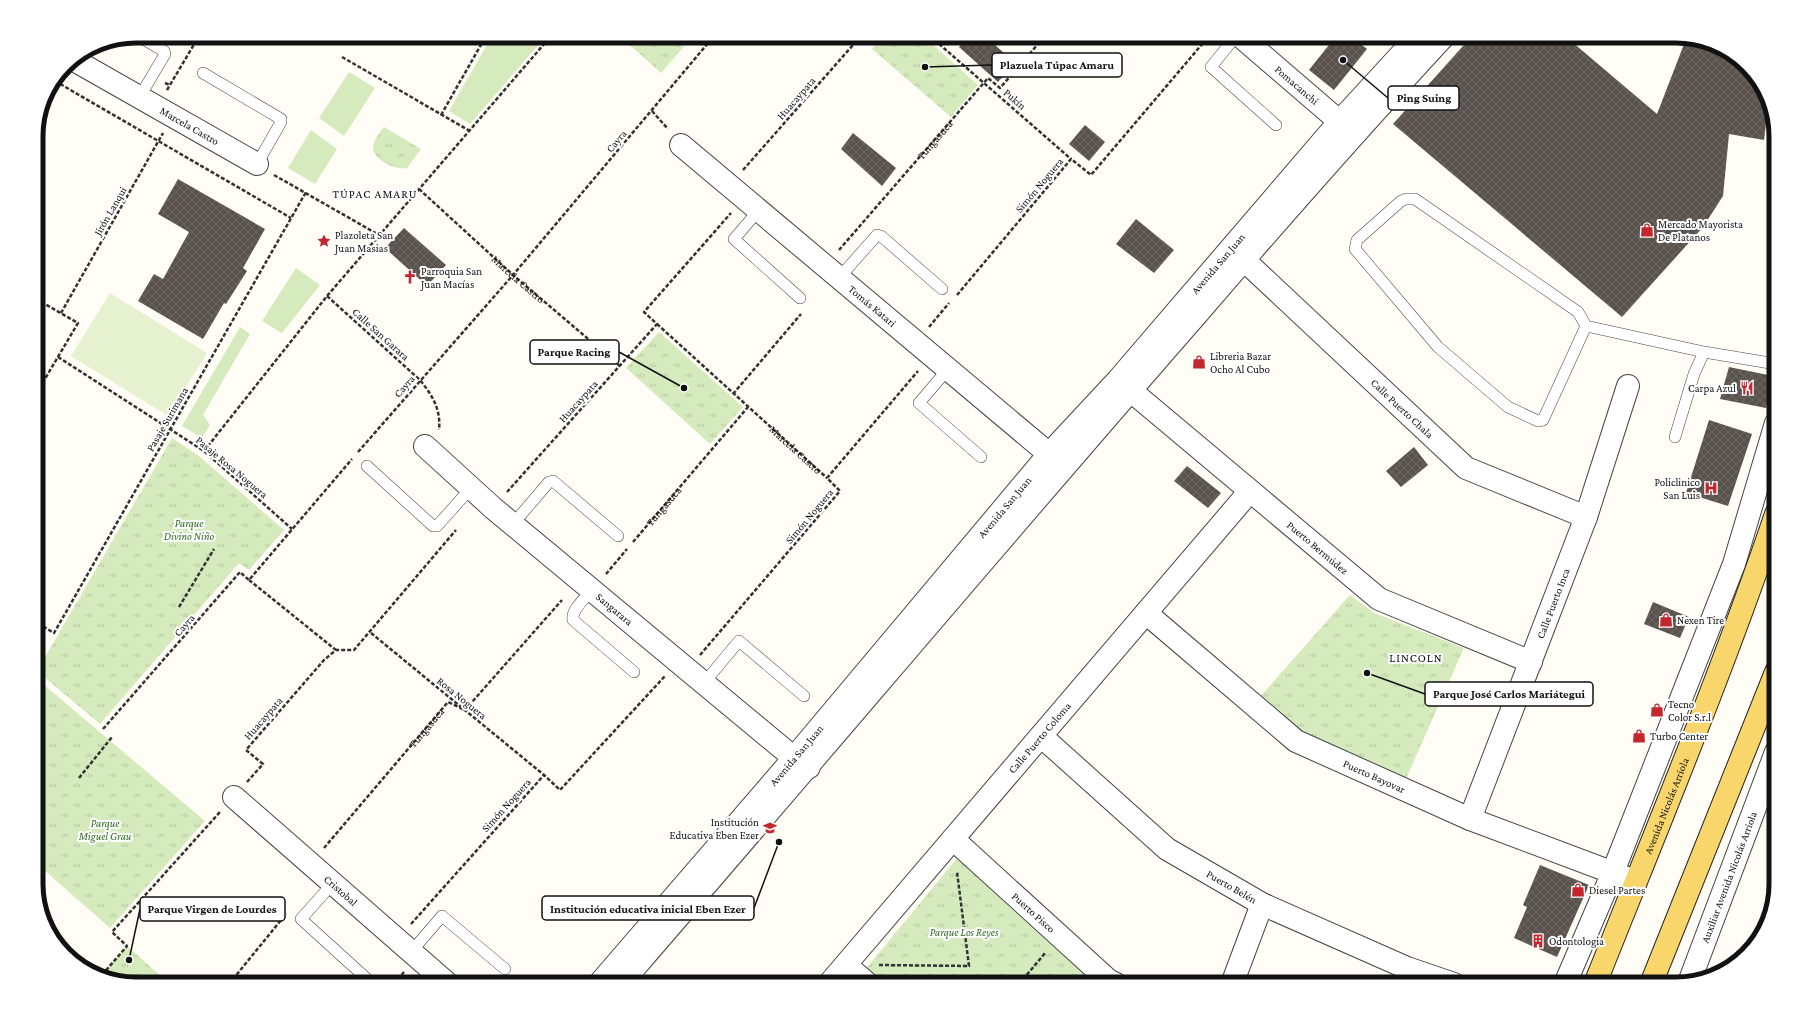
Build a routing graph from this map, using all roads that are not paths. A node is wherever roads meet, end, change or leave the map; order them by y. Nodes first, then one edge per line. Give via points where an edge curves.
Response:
1 (150, 43) edge
2 (1230, 43) edge
3 (1248, 43) edge
4 (1413, 43) edge
5 (1437, 43) edge
6 (79, 63) edge
7 (203, 73) dead end
8 (156, 108) junction
9 (1276, 125) dead end
10 (1347, 127) junction
11 (681, 145) dead end
12 (257, 164) joint
13 (745, 198) junction
14 (1244, 260) junction
15 (832, 272) junction
16 (942, 289) dead end
17 (800, 298) dead end
18 (1586, 326) junction
19 (1704, 352) junction
20 (1769, 363) edge
21 (948, 370) junction
22 (1628, 386) dead end
23 (1130, 390) junction
24 (1675, 437) dead end
25 (426, 446) road end
26 (1769, 446) edge
27 (982, 457) dead end
28 (1056, 460) junction
29 (367, 466) dead end
30 (472, 488) junction
31 (1250, 492) junction
32 (1586, 517) junction
33 (513, 524) junction
34 (1769, 535) edge
35 (618, 536) dead end
36 (586, 585) junction
37 (1146, 613) junction
38 (1531, 662) junction
39 (690, 671) junction
40 (634, 672) dead end
41 (1769, 690) edge
42 (804, 696) dead end
43 (1041, 736) junction
44 (801, 762) junction
45 (1769, 771) edge
46 (234, 797) road end
47 (1470, 819) junction
48 (953, 839) junction
49 (1613, 872) junction
50 (1636, 882) junction
51 (332, 883) junction
52 (1262, 904) junction
53 (404, 945) junction
54 (846, 965) junction
55 (505, 969) dead end
56 (872, 974) edge
57 (1692, 975) edge
58 (1404, 976) edge
59 (365, 977) edge
60 (440, 977) edge
61 (617, 977) edge
62 (835, 977) edge
63 (1105, 977) edge
64 (1235, 977) edge
65 (1567, 977) edge
66 (1598, 977) edge
67 (1658, 977) edge

1 - 8 lane via 165,54
2 - 9 lane via 1211,67
3 - 10 street, Pomacanchi
4 - 10 street, Avenida San Juan
5 - 10 street, Avenida San Juan
6 - 8 street, Marcela Castro
7 - 12 lane via 281,119
8 - 12 street, Marcela Castro
10 - 14 street, Avenida San Juan
10 - 28 street, Avenida San Juan via 1118,380
11 - 13 street, Tomás Katari
13 - 15 street, Tomás Katari
13 - 17 lane via 734,239
14 - 23 street, Avenida San Juan
14 - 32 street, Calle Puerto Chala via 1466,468
15 - 16 lane via 878,235
15 - 21 street, Tomás Katari
18 - 18 lane via 1578,312 1415,198 1401,201 1357,240 1355,245 1357,252 1438,347 1508,407 1538,421 1547,415
18 - 19 lane
19 - 20 lane
19 - 24 lane via 1694,374
21 - 27 lane via 919,403
21 - 28 street, Tomás Katari
22 - 32 street, Calle Puerto Inca
23 - 28 street, Avenida San Juan
23 - 31 street, Puerto Bermúdez
25 - 30 street, Sangarara
26 - 49 street via 1734,564
28 - 44 street, Avenida San Juan
29 - 30 lane via 433,526 436,526
30 - 33 street, Sangarara
31 - 37 street, Calle Puerto Coloma
31 - 38 street, Puerto Bermúdez via 1379,599
32 - 38 street, Calle Puerto Inca
33 - 35 lane via 548,482 553,481
33 - 36 street, Sangarara
34 - 50 main road, Avenida Nicolás Arriola via 1676,786
36 - 39 street, Sangarara
36 - 40 lane via 572,616 573,620
37 - 43 street, Calle Puerto Coloma
37 - 47 street, Puerto Bayovar via 1296,741
38 - 47 street, Calle Puerto Inca
39 - 42 lane via 740,641
39 - 44 street, Sangarara
41 - 67 main road
43 - 48 street, Calle Puerto Coloma
43 - 52 street, Puerto Belén via 1167,849
44 - 61 street, Avenida San Juan
45 - 57 street, Auxiliar Avenida Nicolás Arriola
46 - 51 street, Cristobal
47 - 49 street, Puerto Bayovar
48 - 54 street, Calle Puerto Coloma
48 - 63 street, Puerto Pisco
49 - 50 street, Puerto Bayovar
49 - 65 street
50 - 66 main road, Avenida Nicolás Arriola
51 - 53 street, Cristobal
51 - 59 lane via 301,919
52 - 58 street, Puerto Belén
52 - 64 street
53 - 55 lane via 442,916
53 - 60 street, Cristobal
54 - 56 street
54 - 62 street, Calle Puerto Coloma

